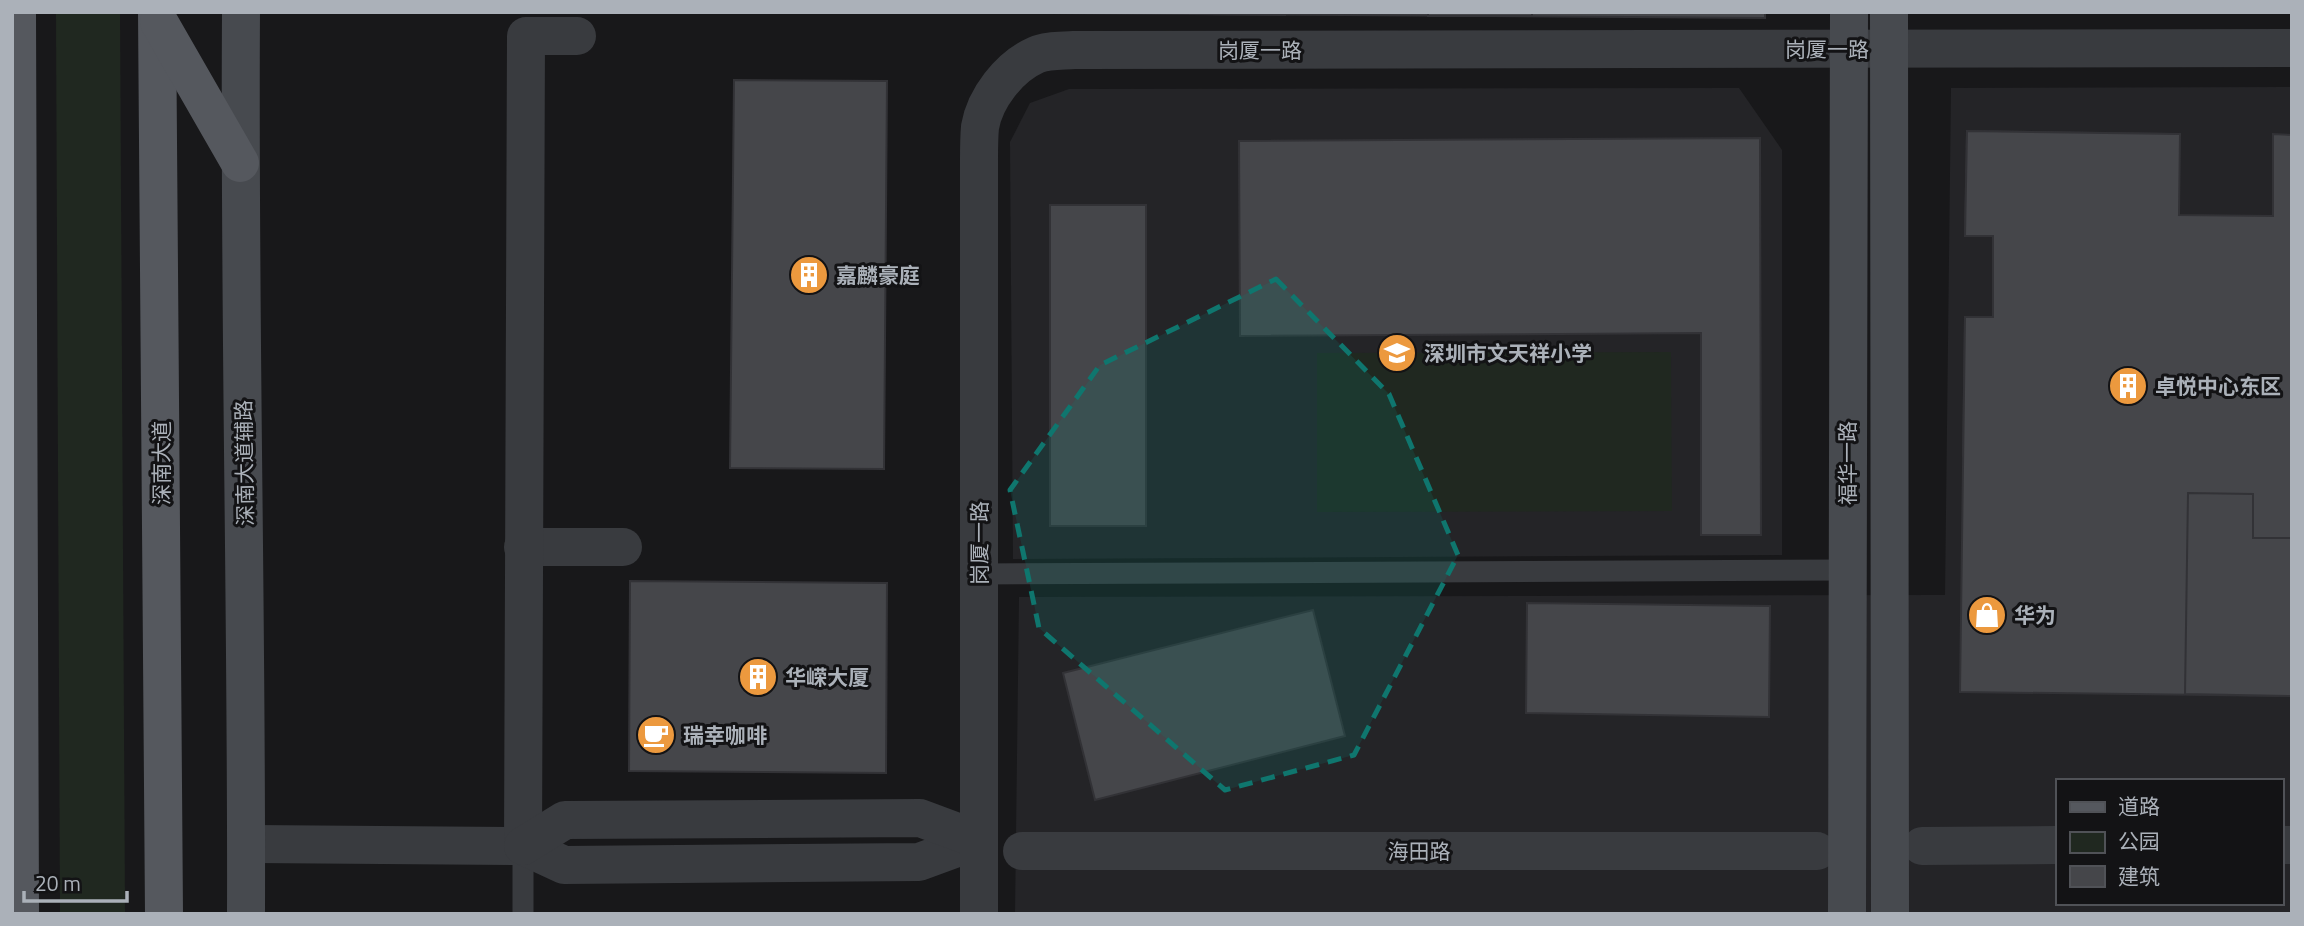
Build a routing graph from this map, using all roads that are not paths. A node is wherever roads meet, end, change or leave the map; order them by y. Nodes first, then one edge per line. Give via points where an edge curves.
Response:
1 (17, 12) edge
2 (241, 12) edge
3 (157, 16) edge
4 (1848, 31) edge
5 (1889, 31) edge
6 (578, 36) dead end
7 (2292, 48) edge
8 (240, 163) junction
9 (523, 547) junction
10 (623, 547) dead end
11 (1846, 570) junction
12 (979, 574) junction
13 (979, 840) junction
14 (246, 844) junction
15 (2056, 845) edge
16 (523, 846) junction
17 (1922, 846) dead end
18 (1022, 851) dead end
19 (1817, 851) dead end
20 (20, 914) edge
21 (164, 914) edge
22 (246, 914) edge
23 (523, 914) edge
24 (979, 914) edge
25 (1847, 914) edge
26 (1890, 914) edge

1 - 20 main road
2 - 8 street, 深南大道辅路
3 - 8 main road
3 - 21 main road, 深南大道
4 - 5 street, 岗厦一路
4 - 11 street, 福华一路
4 - 12 street, 岗厦一路 via 1074,50 1038,54 1021,64 989,99 980,125
5 - 7 street, 岗厦一路
5 - 26 street, 福华一路
6 - 9 street via 526,36
8 - 14 street, 深南大道辅路
9 - 10 street
9 - 16 street
11 - 12 lane
11 - 25 street, 福华一路
12 - 13 street, 岗厦一路
13 - 16 street via 920,818 565,820
13 - 24 street, 岗厦一路
14 - 16 street
14 - 22 street, 深南大道辅路
15 - 17 street
16 - 23 lane
18 - 19 street, 海田路

